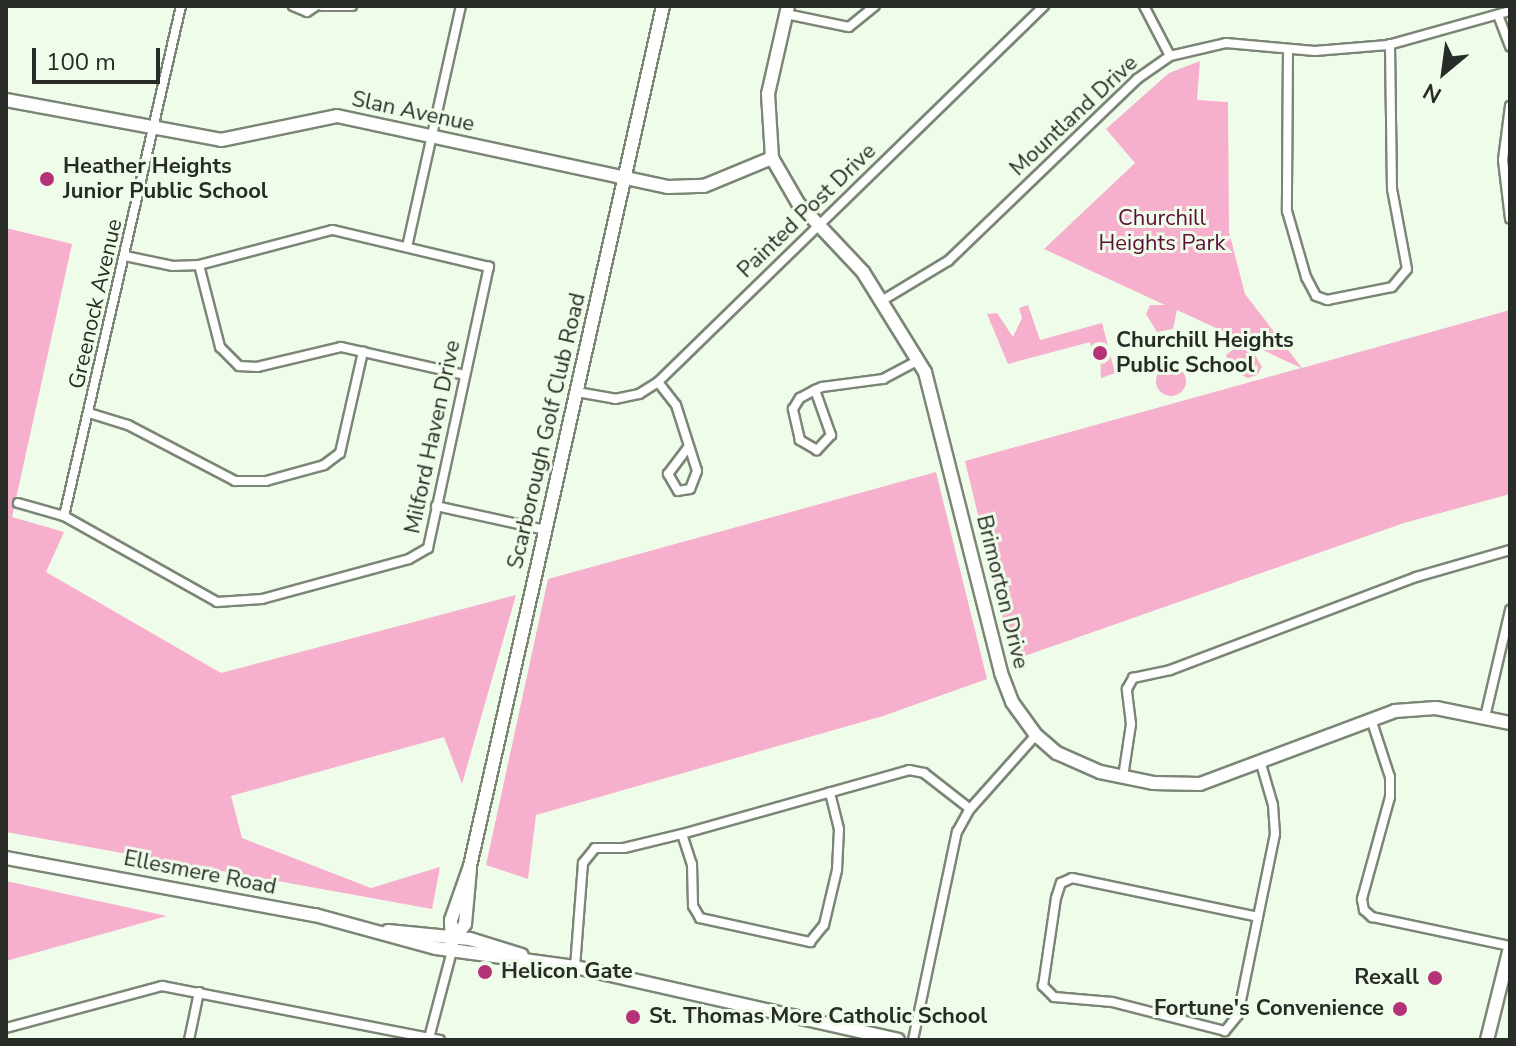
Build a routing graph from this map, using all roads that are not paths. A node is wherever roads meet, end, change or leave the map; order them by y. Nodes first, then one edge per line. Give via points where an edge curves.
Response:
1 (181, 6) edge
2 (293, 6) edge
3 (319, 6) edge
4 (352, 6) edge
5 (461, 6) edge
6 (663, 6) edge
7 (875, 6) edge
8 (1044, 6) edge
9 (1144, 6) edge
10 (787, 10) edge
11 (1510, 11) edge
12 (1498, 15) junction
13 (1390, 44) junction
14 (1510, 47) edge
15 (1288, 49) junction
16 (1170, 56) junction
17 (6, 100) edge
18 (1510, 106) edge
19 (154, 128) junction
20 (432, 136) junction
21 (772, 158) junction
22 (624, 178) junction
23 (1510, 219) edge
24 (819, 223) junction
25 (407, 247) junction
26 (125, 256) junction
27 (199, 265) junction
28 (883, 300) junction
29 (363, 352) junction
30 (917, 361) junction
31 (465, 375) junction
32 (658, 382) junction
33 (815, 390) junction
34 (577, 392) junction
35 (89, 413) junction
36 (688, 447) junction
37 (18, 503) dead end
38 (436, 506) junction
39 (64, 516) junction
40 (545, 530) junction
41 (1510, 550) edge
42 (1510, 610) edge
43 (1485, 717) junction
44 (1371, 719) junction
45 (1510, 723) edge
46 (1036, 735) junction
47 (1261, 764) junction
48 (1123, 777) junction
49 (830, 792) junction
50 (970, 809) junction
51 (682, 834) junction
52 (6, 858) edge
53 (1258, 917) junction
54 (385, 931) junction
55 (455, 937) junction
56 (1510, 947) edge
57 (452, 951) junction
58 (548, 963) junction
59 (575, 967) junction
60 (199, 992) junction
61 (6, 1028) edge
62 (429, 1038) junction
63 (189, 1040) edge
64 (440, 1040) edge
65 (898, 1040) edge
66 (913, 1040) edge
67 (1487, 1040) edge

1 - 19 street, Greenock Avenue
2 - 3 street via 307,12
3 - 4 street
5 - 20 street
6 - 22 street, Scarborough Golf Club Road
7 - 10 street via 849,27
8 - 24 street, Painted Post Drive
9 - 16 street
10 - 21 street, Brimorton Drive via 768,94
11 - 12 street, Mountland Drive
12 - 13 street, Mountland Drive
12 - 14 street
13 - 15 street, Mountland Drive
13 - 15 street via 1392,189 1407,269 1392,287 1327,300 1316,296 1306,277 1287,211
15 - 16 street, Mountland Drive via 1226,43
16 - 28 street, Mountland Drive via 1137,79 948,261
17 - 19 street, Slan Avenue via 48,103
18 - 23 street via 1503,160
19 - 20 street, Slan Avenue via 221,140 331,115
19 - 26 street, Greenock Avenue
20 - 22 street, Slan Avenue
20 - 25 street
21 - 22 street, Slan Avenue via 694,187
21 - 24 street, Brimorton Drive via 798,203
22 - 34 street, Scarborough Golf Club Road
24 - 28 street, Brimorton Drive
24 - 32 street, Painted Post Drive
25 - 27 street, Milford Haven Drive via 332,230
25 - 31 street, Milford Haven Drive via 489,267
26 - 27 street, Milford Haven Drive
26 - 35 street, Greenock Avenue
27 - 29 street via 220,347 239,366 257,367 323,349
28 - 30 street, Brimorton Drive
29 - 31 street
29 - 35 street via 340,453 324,465 266,481 235,481 128,425
30 - 33 street via 883,379
30 - 46 street, Brimorton Drive via 934,400 1006,689
31 - 38 street, Milford Haven Drive
32 - 34 street, Painted Post Drive via 639,394 615,399
32 - 36 street via 676,405
33 - 33 street via 796,401 793,413 800,440 817,450 831,435
34 - 40 street, Scarborough Golf Club Road
35 - 39 street, Greenock Avenue
36 - 36 street via 668,474 678,491 690,489 697,480
37 - 39 street, Milford Haven Drive
38 - 39 street, Milford Haven Drive via 428,548 418,556 237,604 200,595
38 - 40 street
40 - 55 street, Scarborough Golf Club Road via 470,866 451,920
41 - 48 street via 1416,577 1170,670 1133,678 1127,689 1131,724
42 - 43 street
43 - 44 street, Brimorton Drive via 1415,708
43 - 45 street, Brimorton Drive
44 - 47 street, Brimorton Drive
44 - 56 street via 1390,777 1390,797 1362,899 1372,917
46 - 48 street, Brimorton Drive via 1070,760
46 - 50 street
47 - 48 street, Brimorton Drive via 1200,784
47 - 53 street via 1275,834
49 - 50 street via 909,770 924,773
49 - 51 street
49 - 51 street via 839,829 837,870 824,925 810,942 700,918 693,906 692,864
50 - 66 street via 957,832
51 - 59 street via 624,848 595,848 585,857
52 - 54 street, Ellesmere Road
53 - 53 street via 1072,878 1061,883 1056,898 1043,986 1054,997 1112,1002 1225,1031 1238,1015
54 - 55 street, Ellesmere Road
54 - 57 street, Ellesmere Road
55 - 57 street, Scarborough Golf Club Road
55 - 58 street, Ellesmere Road
56 - 67 street
57 - 58 street, Ellesmere Road
57 - 62 street
58 - 59 street, Ellesmere Road
59 - 65 street, Ellesmere Road
60 - 61 street via 150,987
60 - 62 street
60 - 63 street
62 - 64 street

